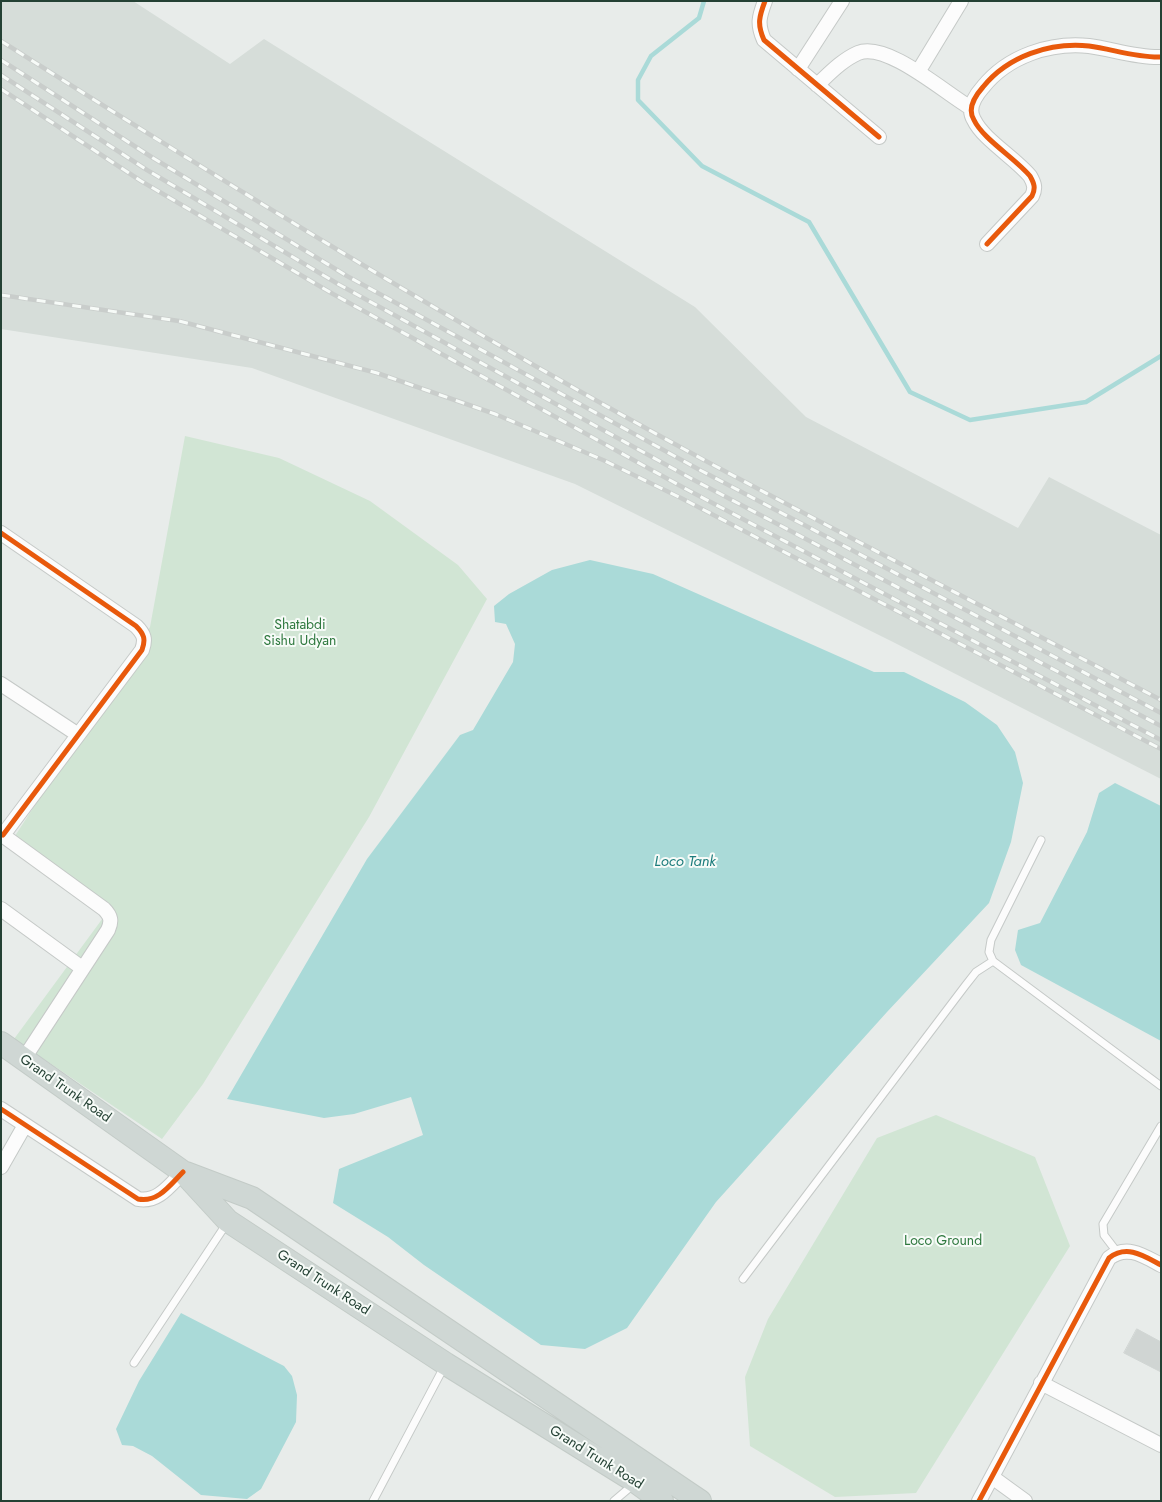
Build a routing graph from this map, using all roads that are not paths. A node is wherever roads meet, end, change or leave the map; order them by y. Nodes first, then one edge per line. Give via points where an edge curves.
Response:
1 (765, 1) edge
2 (842, 1) edge
3 (960, 1) edge
4 (1161, 57) edge
5 (798, 69) junction
6 (918, 72) junction
7 (817, 85) junction
8 (971, 108) junction
9 (879, 138) dead end
10 (987, 244) dead end
11 (1, 533) edge
12 (1, 684) edge
13 (77, 734) junction
14 (2, 834) edge
15 (1041, 840) dead end
16 (1, 909) edge
17 (993, 961) junction
18 (82, 968) junction
19 (1, 1043) edge
20 (23, 1060) junction
21 (1161, 1086) edge
22 (1, 1109) edge
23 (26, 1125) junction
24 (1161, 1126) edge
25 (1, 1167) edge
26 (183, 1172) junction
27 (228, 1222) junction
28 (1116, 1252) junction
29 (1161, 1265) edge
30 (743, 1279) dead end
31 (134, 1362) dead end
32 (446, 1364) junction
33 (1041, 1383) junction
34 (1161, 1445) edge
35 (992, 1477) junction
36 (636, 1482) junction
37 (373, 1501) edge
38 (614, 1501) edge
39 (662, 1501) edge
40 (700, 1501) edge
41 (980, 1501) edge
42 (1025, 1501) edge

1 - 5 street via 759,16 759,28 764,40
2 - 5 street
3 - 6 street
4 - 8 street via 1088,46 1058,46 1033,52 1012,63 986,83 975,96
5 - 7 street
6 - 7 street via 892,56 859,52
6 - 8 street
7 - 9 street
8 - 10 street via 973,120 1022,167 1034,184 1035,191
11 - 13 street via 143,632 145,641 142,650
12 - 13 street
13 - 14 street
14 - 18 street via 110,915 108,930
15 - 17 lane via 991,940 989,952
16 - 18 street
17 - 21 lane
17 - 30 lane via 976,972 964,986
18 - 20 street
19 - 20 main road, Grand Trunk Road
20 - 26 main road, Grand Trunk Road
22 - 23 street
23 - 25 street
23 - 26 street via 138,1199 147,1201 156,1198
24 - 28 lane via 1104,1224 1104,1235
26 - 27 main road, Grand Trunk Road
26 - 40 main road via 252,1198
27 - 31 lane
27 - 32 main road, Grand Trunk Road
28 - 29 street via 1127,1251 1142,1255
28 - 33 street via 1103,1266
32 - 36 main road, Grand Trunk Road
32 - 37 lane
33 - 34 street
33 - 35 street
35 - 41 street
35 - 42 street
36 - 38 lane
36 - 39 main road, Grand Trunk Road

